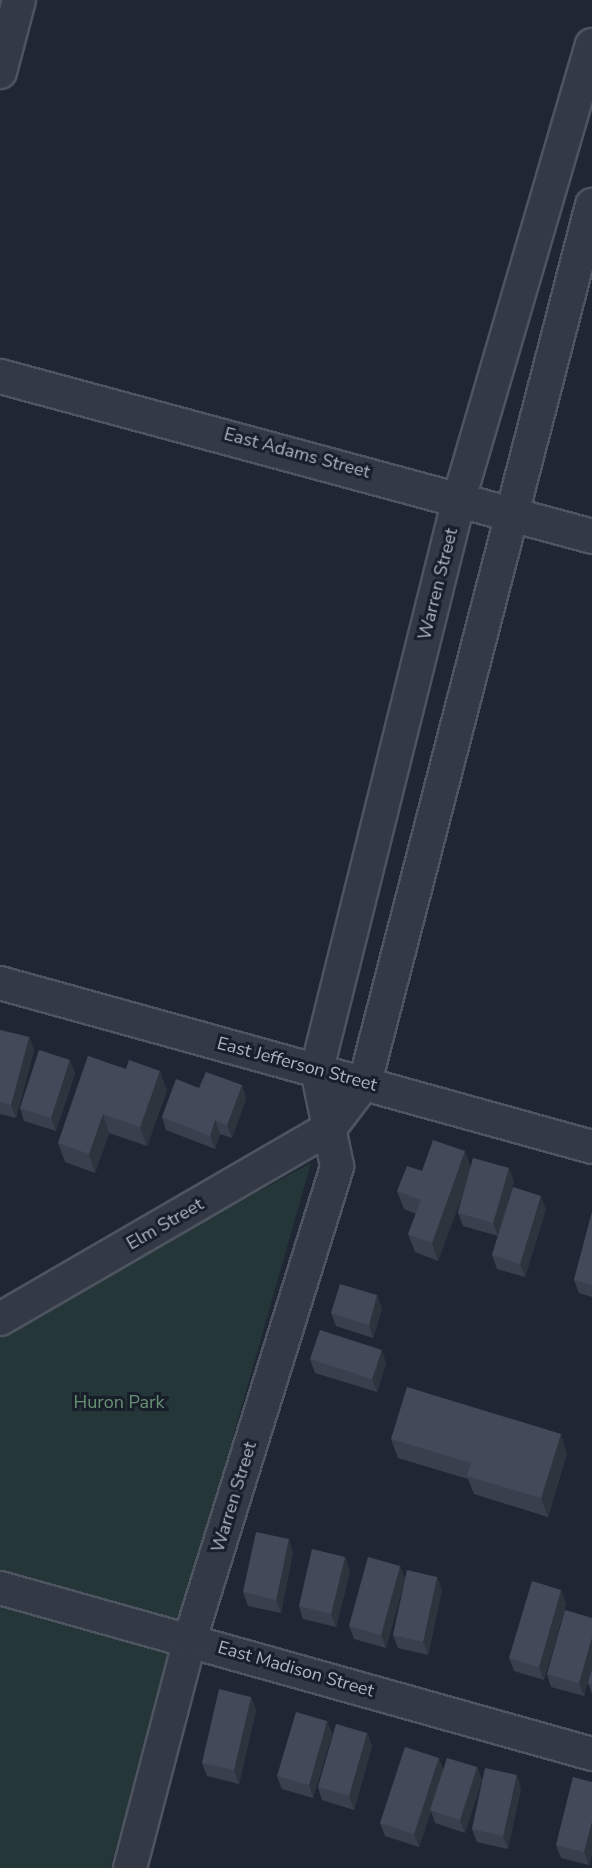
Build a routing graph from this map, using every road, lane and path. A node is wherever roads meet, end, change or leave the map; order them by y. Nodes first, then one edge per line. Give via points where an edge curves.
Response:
1 (20, 0) edge
2 (592, 45) edge
3 (0, 72) edge
4 (592, 205) edge
5 (0, 376) edge
6 (459, 499) junction
7 (510, 514) junction
8 (592, 536) edge
9 (0, 983) edge
10 (317, 1069) junction
11 (365, 1082) junction
12 (330, 1128) junction
13 (592, 1148) edge
14 (0, 1319) edge
15 (0, 1588) edge
16 (190, 1639) junction
17 (592, 1754) edge
18 (130, 1868) edge

1 - 3 street
2 - 6 street, Warren Street
4 - 7 street
5 - 6 street, East Adams Street
6 - 7 street, East Adams Street
6 - 10 street, Warren Street
7 - 8 street, East Adams Street
7 - 11 street
9 - 10 street, East Jefferson Street
10 - 11 street, East Jefferson Street
10 - 12 street, Warren Street
11 - 12 street
11 - 13 street, East Jefferson Street
12 - 14 street, Elm Street
12 - 16 street, Warren Street via 337,1166
15 - 16 street, East Madison Street
16 - 17 street, East Madison Street
16 - 18 street, Warren Street

